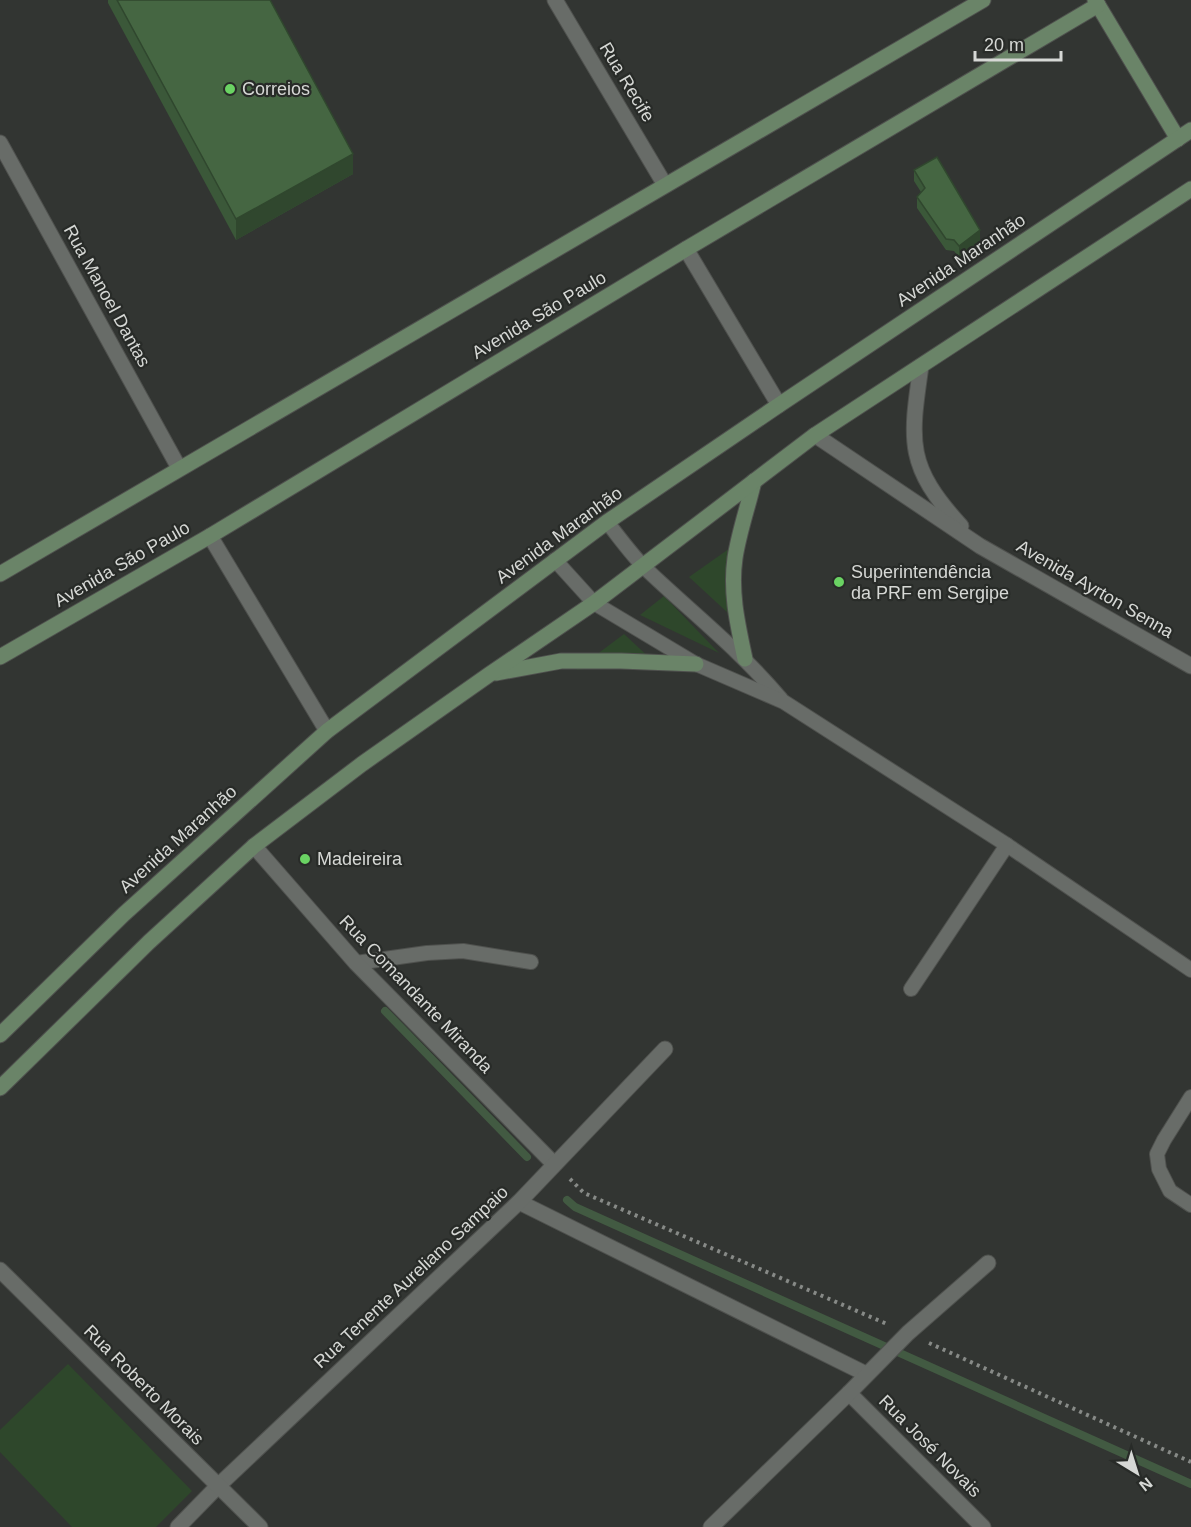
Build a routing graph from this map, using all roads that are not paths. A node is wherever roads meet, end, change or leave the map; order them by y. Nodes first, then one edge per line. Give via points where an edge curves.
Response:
1 (555, 0) edge
2 (983, 0) edge
3 (1097, 3) edge
4 (1191, 130) edge
5 (1178, 139) junction
6 (0, 143) edge
7 (664, 184) junction
8 (1191, 189) edge
9 (686, 249) junction
10 (921, 366) junction
11 (779, 405) junction
12 (815, 435) junction
13 (179, 468) junction
14 (754, 481) junction
15 (607, 522) junction
16 (210, 536) junction
17 (980, 546) junction
18 (555, 560) junction
19 (644, 566) junction
20 (0, 574) edge
21 (594, 603) junction
22 (0, 657) edge
23 (746, 659) junction
24 (696, 664) junction
25 (1191, 666) edge
26 (490, 674) junction
27 (784, 702) junction
28 (327, 731) junction
29 (1007, 845) junction
30 (254, 846) junction
31 (531, 962) dead end
32 (356, 963) junction
33 (1191, 970) edge
34 (911, 989) dead end
35 (0, 1035) edge
36 (664, 1049) dead end
37 (0, 1088) edge
38 (1191, 1096) edge
39 (554, 1164) junction
40 (519, 1202) junction
41 (1191, 1205) edge
42 (988, 1263) dead end
43 (0, 1270) edge
44 (866, 1374) junction
45 (849, 1394) junction
46 (219, 1486) junction
47 (178, 1527) edge
48 (260, 1527) edge
49 (711, 1527) edge
50 (983, 1527) edge

1 - 7 street, Rua Recife
2 - 7 main road
3 - 5 main road
3 - 9 main road, Avenida São Paulo
4 - 5 main road, Avenida Maranhão
5 - 11 main road, Avenida Maranhão
6 - 13 street, Rua Manoel Dantas
7 - 13 main road
8 - 10 main road
9 - 11 street
9 - 16 main road, Avenida São Paulo
10 - 12 main road
10 - 17 street, Avenida Ayrton Senna via 915,412 916,456 941,504
11 - 15 main road, Avenida Maranhão
12 - 14 main road
12 - 17 street, Avenida Ayrton Senna
13 - 20 main road
14 - 19 main road
14 - 23 main road via 735,558 734,580 735,612
15 - 18 main road, Avenida Maranhão
15 - 19 lane
16 - 22 main road, Avenida São Paulo
16 - 28 street
17 - 25 street, Avenida Ayrton Senna
18 - 21 lane
18 - 28 main road, Avenida Maranhão
19 - 21 main road
19 - 23 lane
21 - 24 lane
21 - 26 main road
23 - 27 lane
24 - 26 main road via 561,661
24 - 27 lane
26 - 30 main road
27 - 29 lane
28 - 35 main road, Avenida Maranhão via 124,914
29 - 33 lane
29 - 34 lane
30 - 32 street, Rua Comandante Miranda
30 - 37 main road
31 - 32 lane via 463,951
32 - 39 street, Rua Comandante Miranda
36 - 39 street, Rua Tenente Aureliano Sampaio
38 - 41 lane via 1157,1154 1159,1169 1170,1191
39 - 40 street, Rua Tenente Aureliano Sampaio
40 - 44 street
40 - 46 street, Rua Tenente Aureliano Sampaio
42 - 44 street
43 - 46 street, Rua Roberto Morais
44 - 45 street
45 - 49 street
45 - 50 street, Rua José Novais
46 - 47 street, Rua Tenente Aureliano Sampaio
46 - 48 street, Rua Roberto Morais

